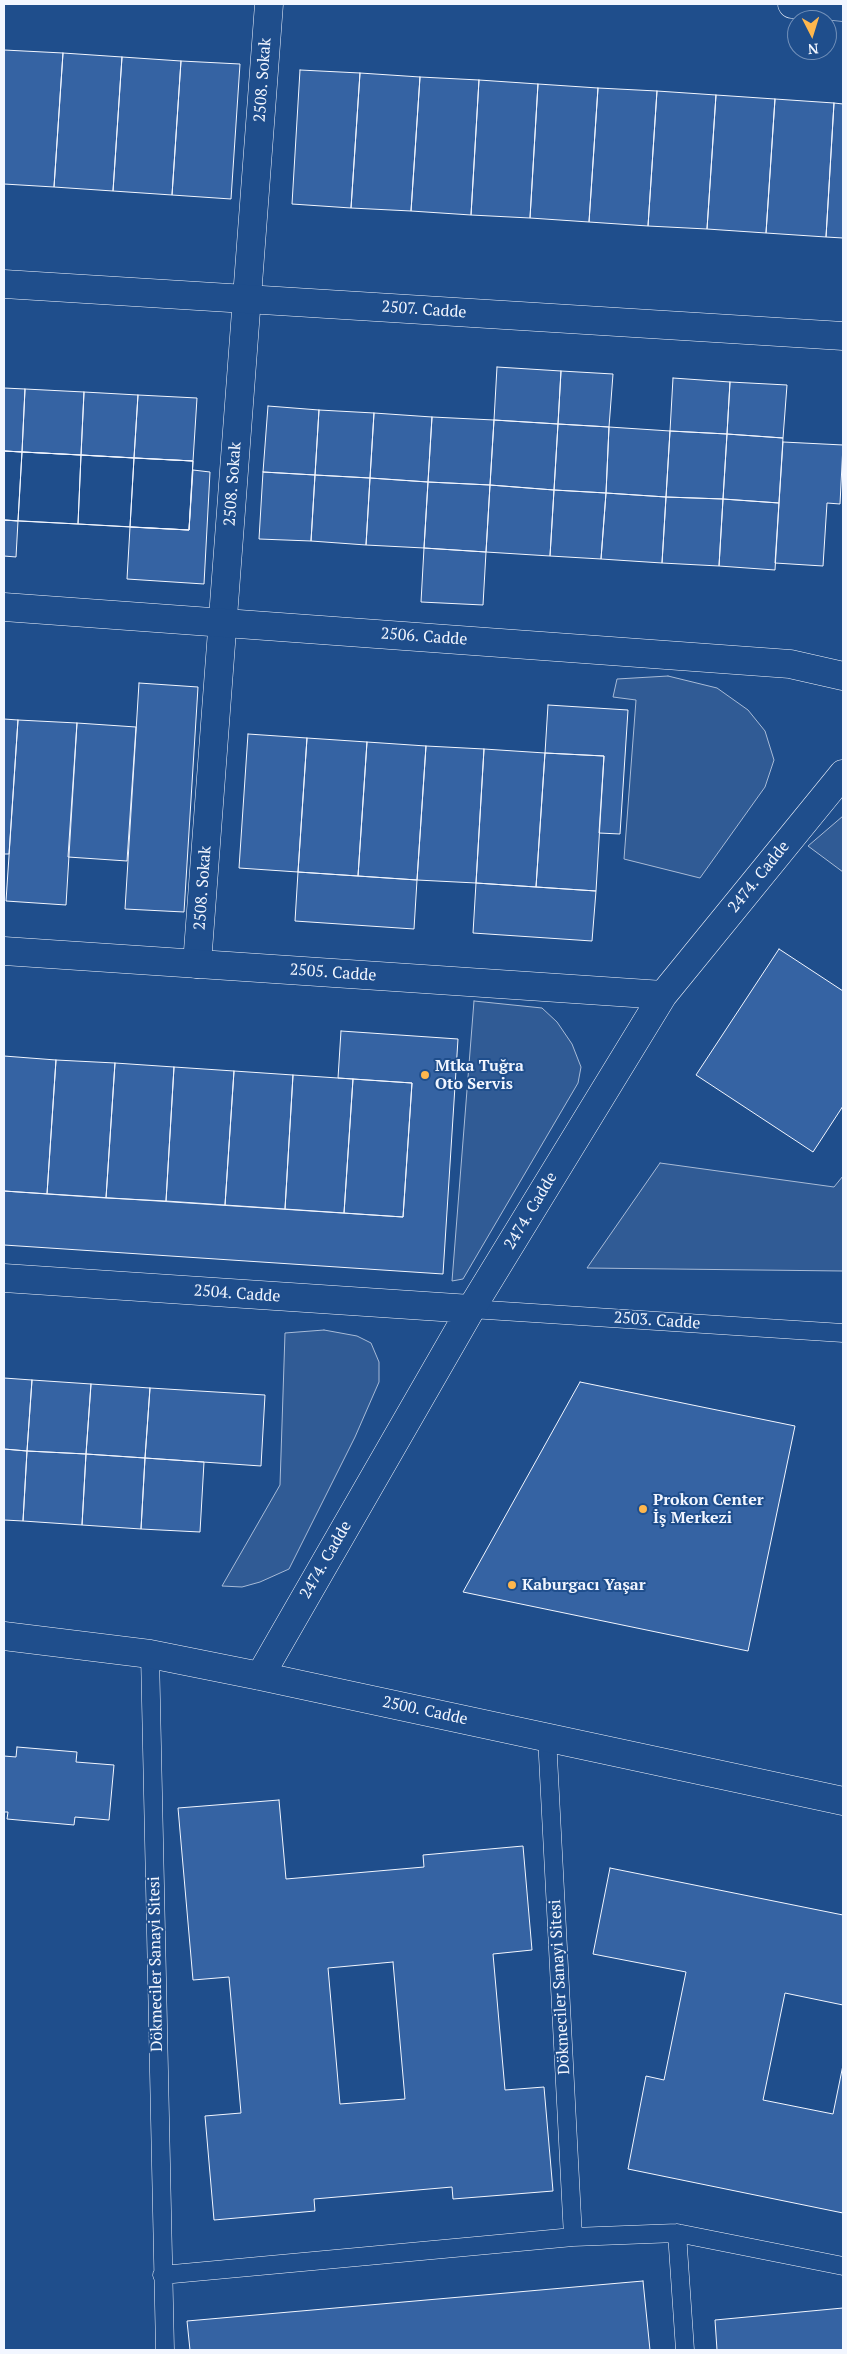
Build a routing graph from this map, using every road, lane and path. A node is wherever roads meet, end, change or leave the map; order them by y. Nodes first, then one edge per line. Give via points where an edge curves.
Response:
1 (269, 4) edge
2 (792, 4) edge
3 (843, 7) edge
4 (4, 284) edge
5 (247, 299) junction
6 (843, 336) edge
7 (4, 607) edge
8 (223, 623) junction
9 (843, 676) edge
10 (843, 774) edge
11 (4, 951) edge
12 (197, 964) junction
13 (662, 995) junction
14 (4, 1278) edge
15 (471, 1309) junction
16 (843, 1333) edge
17 (4, 1636) edge
18 (150, 1654) junction
19 (260, 1676) junction
20 (546, 1737) junction
21 (843, 1801) edge
22 (677, 2233) junction
23 (573, 2238) junction
24 (843, 2266) edge
25 (162, 2275) junction
26 (165, 2350) edge
27 (685, 2350) edge

1 - 5 street, 2508. Sokak
2 - 3 street
4 - 5 street, 2507. Cadde
5 - 6 street, 2507. Cadde
5 - 8 street, 2508. Sokak
7 - 8 street, 2506. Cadde
8 - 9 street, 2506. Cadde via 790,664
8 - 12 street, 2508. Sokak
10 - 13 street, 2474. Cadde
11 - 12 street, 2505. Cadde
12 - 13 street, 2505. Cadde
13 - 15 street, 2474. Cadde
14 - 15 street, 2504. Cadde
15 - 16 lane, 2503. Cadde
15 - 19 street, 2474. Cadde
17 - 18 street, 2500. Cadde
18 - 19 street, 2500. Cadde
18 - 25 lane, Dökmeciler Sanayi Sitesi
19 - 20 street, 2500. Cadde
20 - 21 street, 2500. Cadde
20 - 23 lane, Dökmeciler Sanayi Sitesi
22 - 23 lane
22 - 24 lane
22 - 27 lane
23 - 25 lane
25 - 26 lane, Dökmeciler Sanayi Sitesi

